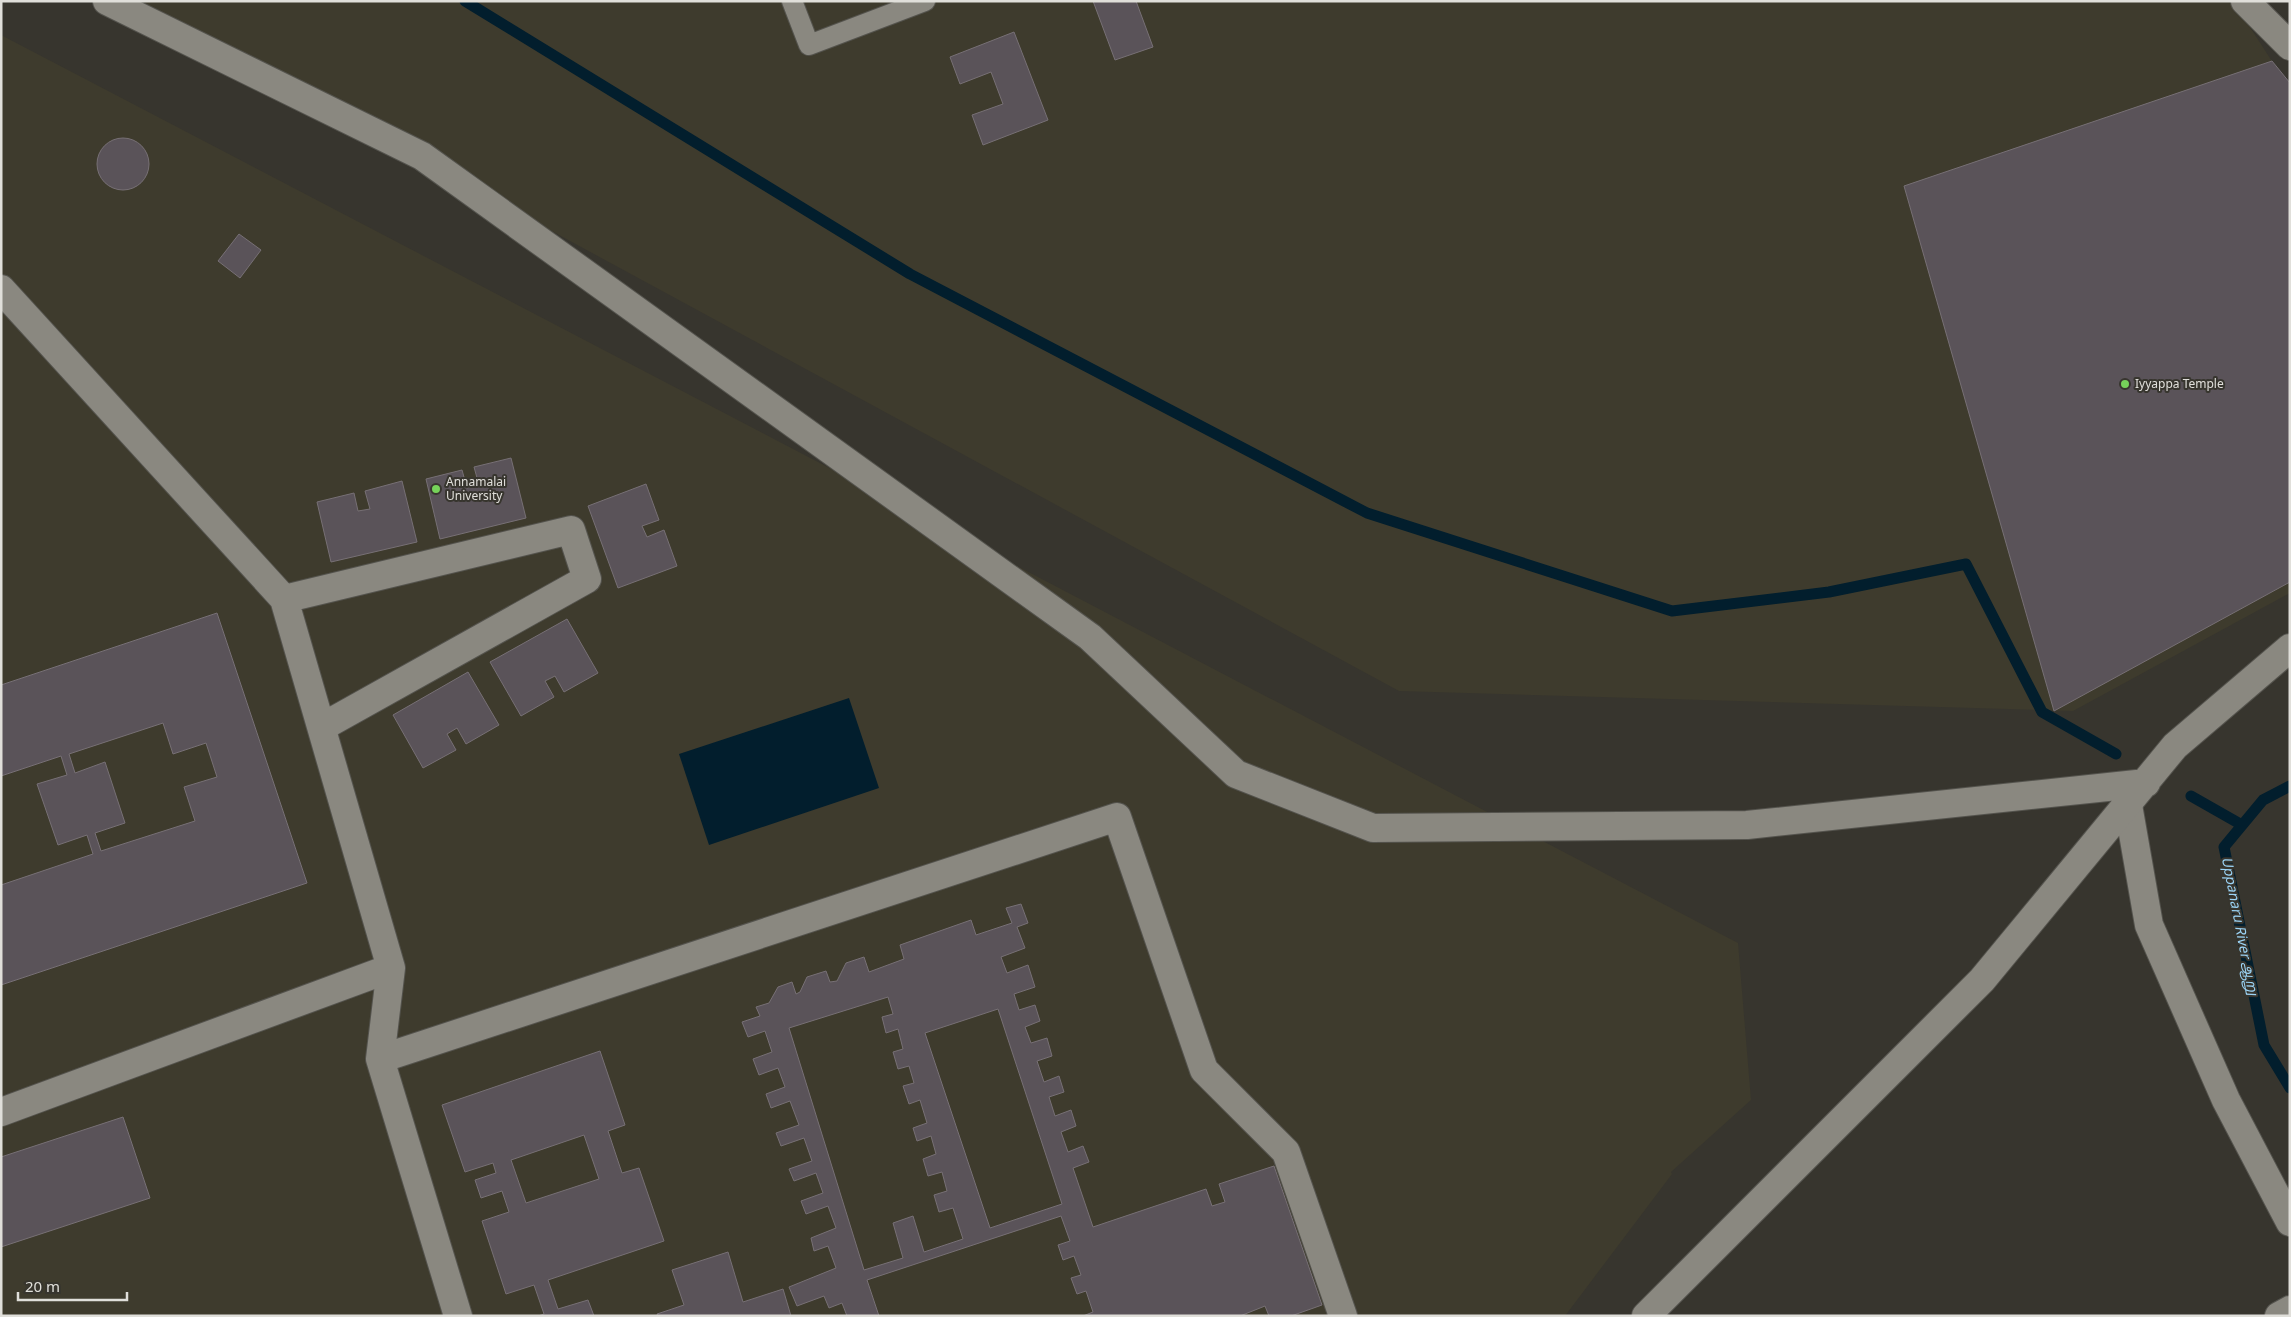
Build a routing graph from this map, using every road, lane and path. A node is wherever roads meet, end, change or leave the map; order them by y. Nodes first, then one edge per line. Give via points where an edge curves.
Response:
1 (107, 1) edge
2 (792, 1) edge
3 (925, 1) edge
4 (2245, 1) edge
5 (2290, 46) edge
6 (1, 289) edge
7 (284, 600) junction
8 (2290, 648) edge
9 (322, 727) junction
10 (2146, 783) junction
11 (2128, 805) junction
12 (391, 968) junction
13 (380, 1059) junction
14 (1, 1112) edge
15 (2290, 1222) edge
16 (2290, 1310) edge
17 (458, 1316) edge
18 (1343, 1316) edge
19 (1646, 1316) edge
20 (2278, 1316) edge

1 - 10 street via 422,156 1090,637 1236,774 1373,828 1747,825
2 - 3 lane via 809,45
4 - 5 street
6 - 7 street
7 - 9 street
7 - 9 street via 571,530 587,579
8 - 10 street via 2175,746
9 - 12 street
10 - 11 street
11 - 15 street via 2149,925 2226,1100
11 - 19 street via 1982,980
12 - 13 street
12 - 14 street
13 - 17 street
13 - 18 street via 1117,817 1204,1070 1286,1152
16 - 20 street

